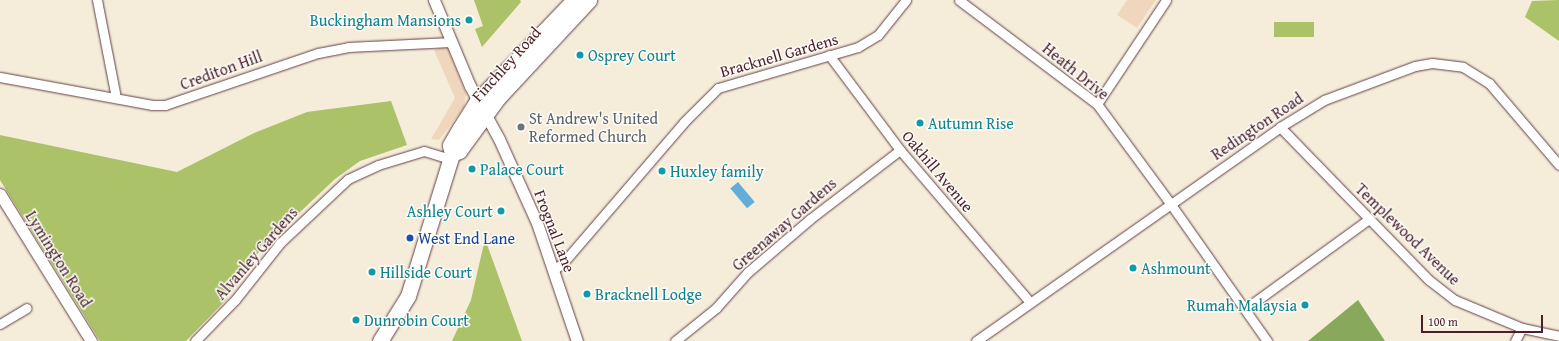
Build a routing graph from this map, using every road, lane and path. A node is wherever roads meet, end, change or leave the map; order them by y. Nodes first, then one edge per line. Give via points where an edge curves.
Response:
1 (98, 0) edge
2 (434, 0) edge
3 (574, 0) edge
4 (589, 0) edge
5 (906, 0) edge
6 (959, 0) edge
7 (1166, 0) edge
8 (452, 42) junction
9 (829, 55) junction
10 (0, 77) edge
11 (116, 98) junction
12 (1097, 104) junction
13 (481, 108) junction
14 (1280, 127) junction
15 (900, 150) junction
16 (451, 156) junction
17 (1559, 165) edge
18 (0, 194) edge
19 (1170, 203) junction
20 (1369, 219) junction
21 (553, 270) junction
22 (1030, 302) junction
23 (27, 308) dead end
24 (1245, 309) junction
25 (0, 324) edge
26 (1522, 328) junction
27 (1559, 336) edge
28 (90, 341) edge
29 (195, 341) edge
30 (380, 341) edge
31 (577, 341) edge
32 (675, 341) edge
33 (976, 341) edge
34 (1267, 341) edge
35 (1516, 341) edge

1 - 11 street
2 - 8 street
3 - 13 highway, Finchley Road
4 - 13 highway, Finchley Road
5 - 9 street, Bracknell Gardens via 878,35 858,47
6 - 12 street, Heath Drive
7 - 12 street
8 - 11 street, Crediton Hill via 348,47 318,53 165,105
8 - 13 street
9 - 15 street, Oakhill Avenue
9 - 21 street, Bracknell Gardens via 718,88 684,122 562,264
10 - 11 street, Crediton Hill
12 - 19 street, Heath Drive
13 - 16 highway, Finchley Road via 450,145
13 - 21 street, Frognal Lane via 536,223
14 - 17 street, Redington Road via 1324,100 1397,72 1432,63 1448,64 1463,67 1489,83
14 - 19 street, Redington Road
14 - 20 street, Templewood Avenue
15 - 22 street, Oakhill Avenue
15 - 32 street, Greenaway Gardens via 770,252 701,323
16 - 29 street, Alvanley Gardens via 424,151 378,165 348,179 280,243 235,300
16 - 30 highway, Finchley Road via 408,296
18 - 28 street, Lymington Road
19 - 22 street, Redington Road
19 - 24 street, Heath Drive
20 - 24 street
20 - 26 street, Templewood Avenue via 1429,280 1455,300
21 - 31 street, Frognal Lane
22 - 33 street, Redington Road
23 - 25 street
24 - 34 street, Heath Drive
26 - 27 street, Templewood Avenue
26 - 35 street

